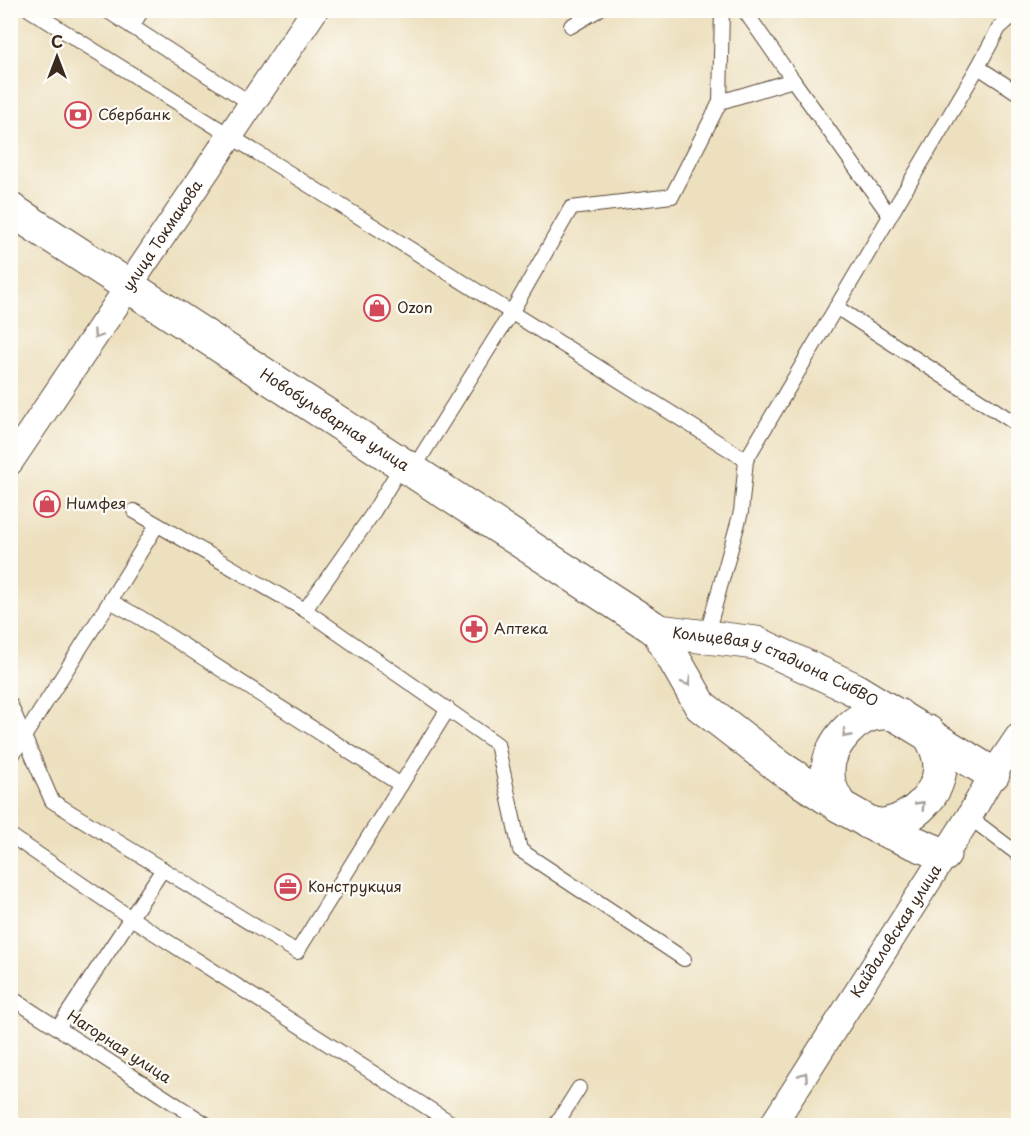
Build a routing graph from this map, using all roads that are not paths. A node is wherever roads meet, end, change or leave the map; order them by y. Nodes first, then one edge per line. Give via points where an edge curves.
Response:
1 (30, 10) edge
2 (106, 10) edge
3 (142, 10) edge
4 (315, 10) edge
5 (598, 10) edge
6 (722, 10) edge
7 (744, 10) edge
8 (1018, 12) edge
9 (571, 26) dead end
10 (132, 27) junction
11 (978, 67) junction
12 (793, 80) junction
13 (1018, 93) edge
14 (720, 102) junction
15 (252, 104) junction
16 (231, 136) junction
17 (10, 209) edge
18 (890, 216) junction
19 (130, 286) junction
20 (836, 307) junction
21 (511, 313) junction
22 (1018, 425) edge
23 (13, 454) edge
24 (746, 460) junction
25 (407, 467) junction
26 (134, 511) dead end
27 (157, 525) junction
28 (110, 601) junction
29 (304, 610) junction
30 (658, 631) junction
31 (706, 637) junction
32 (10, 704) edge
33 (448, 710) junction
34 (898, 715) junction
35 (928, 732) junction
36 (24, 736) junction
37 (1018, 737) edge
38 (10, 759) edge
39 (993, 774) junction
40 (401, 785) junction
41 (840, 806) junction
42 (969, 817) junction
43 (869, 823) junction
44 (10, 835) edge
45 (1018, 854) edge
46 (944, 855) junction
47 (163, 869) junction
48 (131, 918) junction
49 (684, 959) dead end
50 (10, 997) edge
51 (58, 1028) junction
52 (579, 1088) dead end
53 (209, 1125) edge
54 (456, 1125) edge
55 (555, 1125) edge
56 (772, 1125) edge

1 - 16 lane
2 - 10 lane
3 - 10 lane
4 - 15 street, улица Токмакова
5 - 9 lane
6 - 14 lane
7 - 12 lane
8 - 11 lane via 999,28
10 - 15 lane
11 - 13 lane
11 - 18 lane
12 - 14 lane
12 - 18 lane
14 - 21 lane via 672,196 571,208
15 - 16 street, улица Токмакова
16 - 19 street, улица Токмакова
16 - 21 lane
17 - 19 street, Новобульварная улица
18 - 20 lane
19 -> 23 street, улица Токмакова
19 - 25 street, Новобульварная улица
20 - 22 lane
20 - 24 lane
21 - 24 lane
21 - 25 lane
24 - 31 lane via 741,512
25 - 29 lane
25 - 30 street, Новобульварная улица
26 - 27 lane
27 - 28 lane
27 - 29 lane
28 - 36 lane
28 - 40 lane
29 - 33 lane
30 - 31 street, Кольцевая у стадиона СибВО
30 -> 41 street, Кольцевая у стадиона СибВО via 701,706 780,768
31 - 34 street, Кольцевая у стадиона СибВО via 756,643 852,688
32 - 36 lane
33 - 40 lane
33 - 49 lane via 497,744 520,850
34 - 35 street, Кольцевая у стадиона СибВО
34 -> 41 street via 882,713 861,719 845,732 833,750 828,770 830,789
35 - 39 street, Кольцевая у стадиона СибВО
43 -> 35 street via 886,825 906,818 922,806 934,788 940,768 937,749
36 - 38 lane
36 - 47 lane via 52,801
37 - 39 street, Кайдаловская улица
39 - 42 street, Кайдаловская улица
40 - 47 lane via 297,952
41 - 43 street, Кольцевая у стадиона СибВО
42 - 45 lane
42 - 46 street, Кайдаловская улица
43 - 46 street, Кольцевая у стадиона СибВО
44 - 48 lane
56 -> 46 street, Кайдаловская улица
47 - 48 lane
48 - 51 lane
48 - 54 lane
50 - 51 lane, Нагорная улица
51 - 53 lane, Нагорная улица
52 - 55 lane

